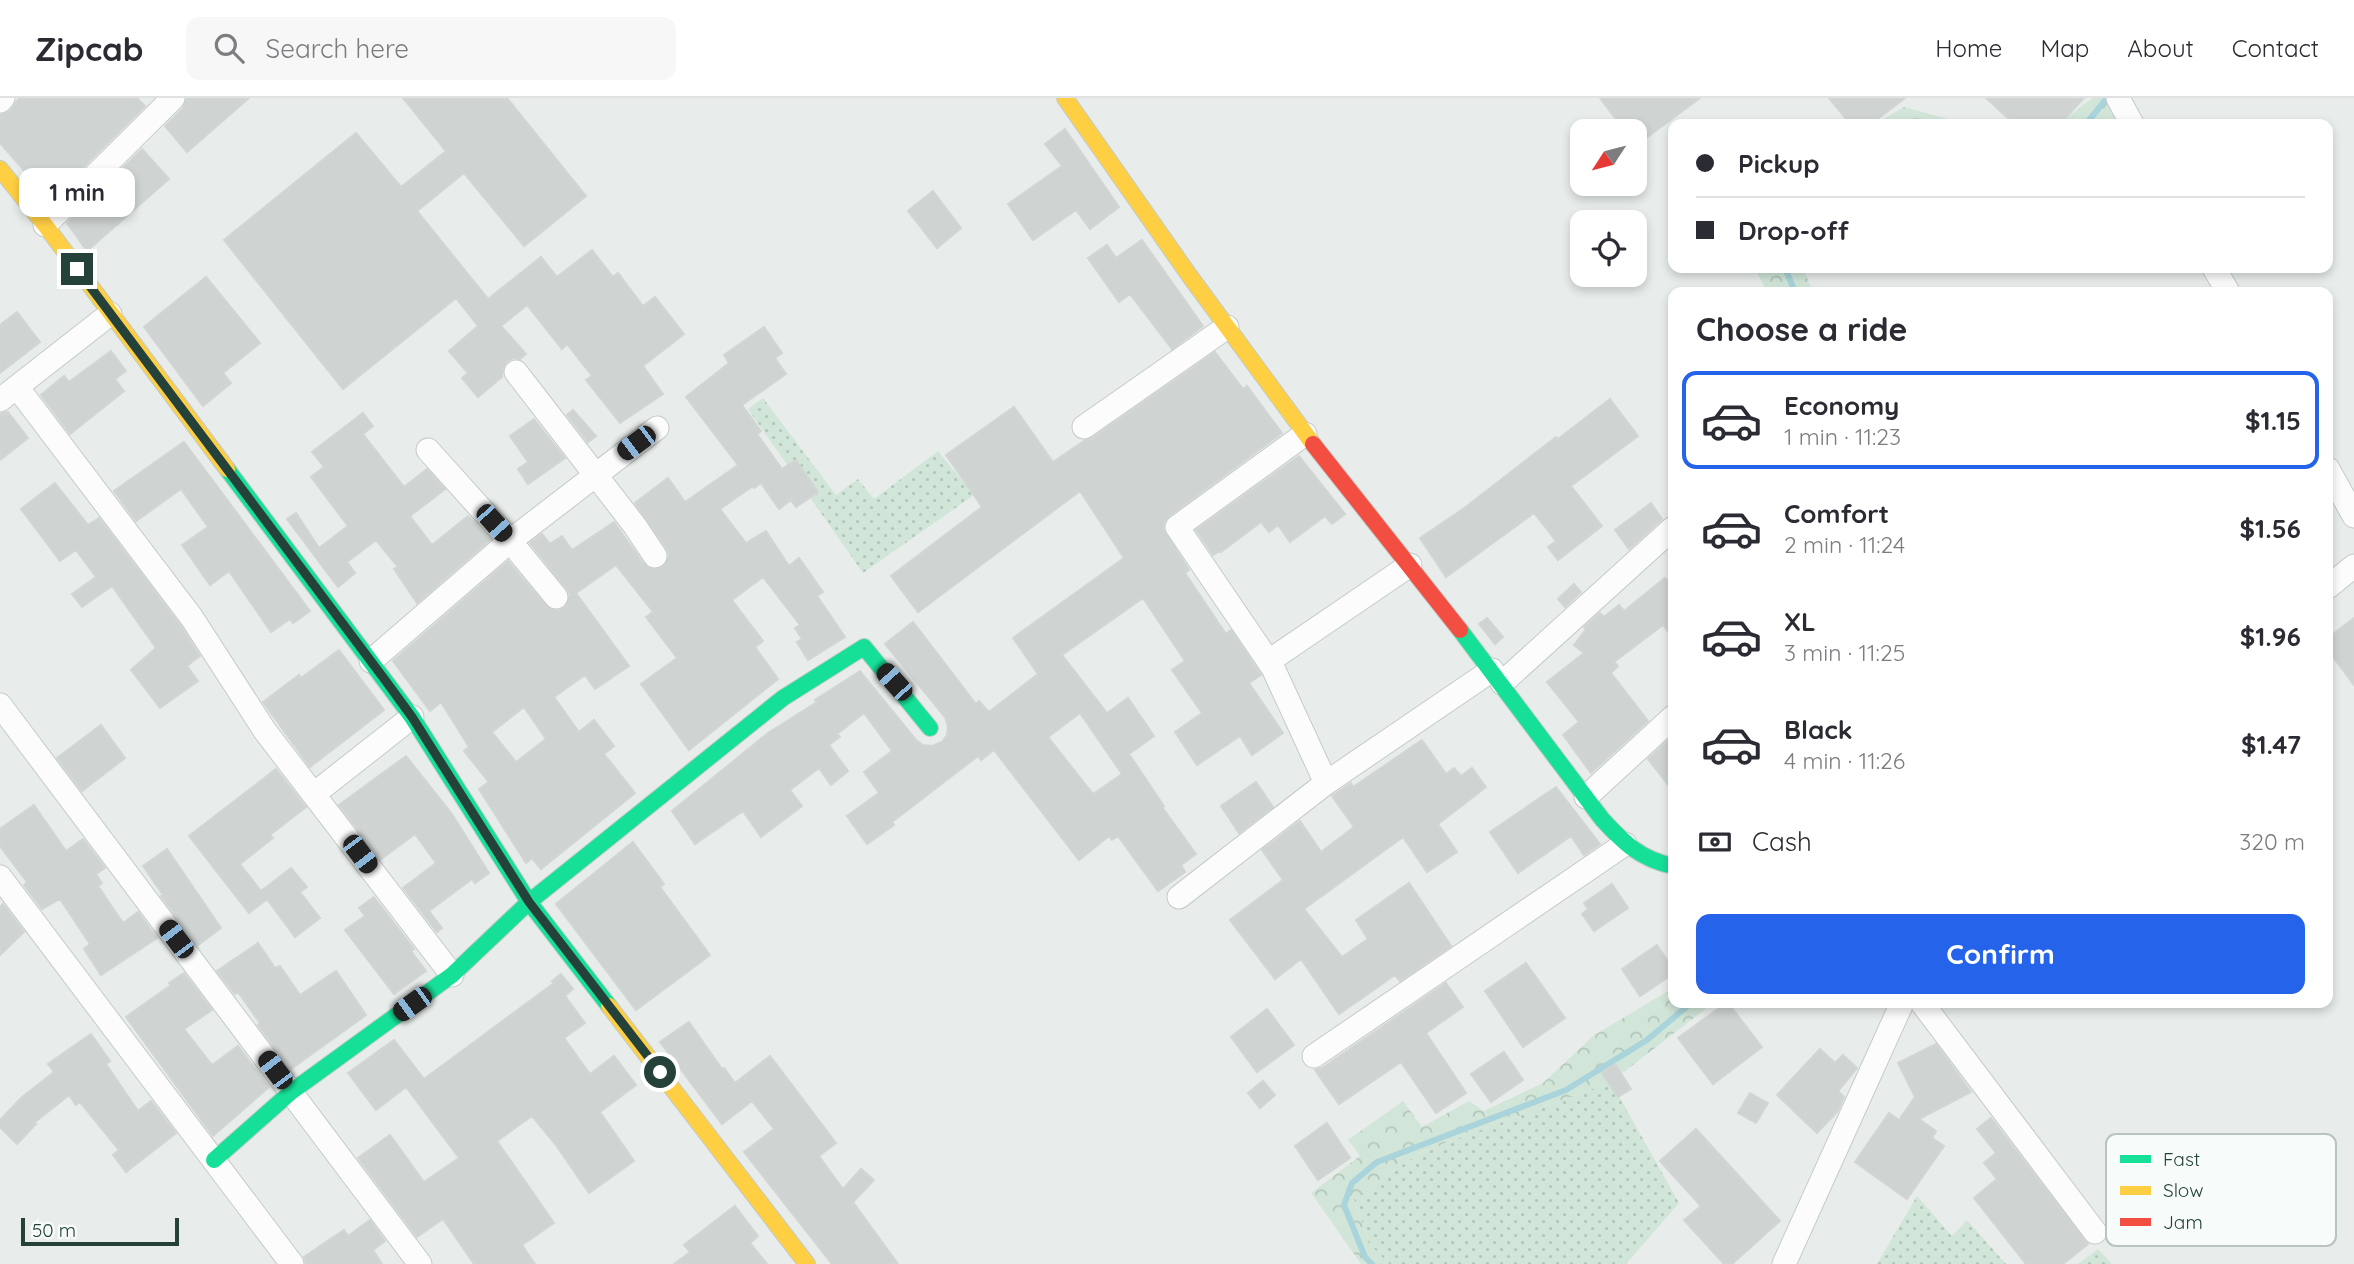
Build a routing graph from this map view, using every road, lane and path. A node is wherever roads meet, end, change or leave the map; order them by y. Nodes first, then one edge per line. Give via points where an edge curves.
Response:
1 (173, 98) edge
2 (1065, 98) edge
3 (0, 169) edge
4 (45, 225) junction
5 (110, 314) junction
6 (1227, 327) junction
7 (516, 372) dead end
8 (9, 394) edge
9 (1084, 427) dead end
10 (657, 428) dead end
11 (1305, 434) junction
12 (428, 450) dead end
13 (595, 475) junction
14 (2333, 478) edge
15 (2354, 516) edge
16 (1668, 532) edge
17 (510, 541) junction
18 (655, 556) dead end
19 (1410, 565) junction
20 (2354, 566) edge
21 (2333, 583) edge
22 (556, 597) dead end
23 (371, 661) junction
24 (1269, 661) junction
25 (1497, 677) junction
26 (412, 717) junction
27 (4, 718) edge
28 (1668, 722) edge
29 (930, 728) dead end
30 (1326, 783) junction
31 (314, 794) junction
32 (1586, 797) junction
33 (1625, 844) junction
34 (1668, 865) edge
35 (0, 877) edge
36 (1179, 897) dead end
37 (529, 902) junction
38 (452, 975) junction
39 (1900, 1008) edge
40 (1926, 1008) edge
41 (1314, 1056) dead end
42 (291, 1092) junction
43 (214, 1160) junction
44 (2095, 1232) dead end
45 (292, 1264) edge
46 (420, 1264) edge
47 (807, 1264) edge
48 (1784, 1264) edge

1 - 4 street
2 - 6 street
3 - 4 street
4 - 5 street
5 - 8 street
5 - 23 street
6 - 9 street
6 - 11 street
7 - 13 street
8 - 31 street via 192,618 265,731
10 - 13 street
11 - 19 street
11 - 24 street via 1177,527
12 - 17 street
13 - 17 street
13 - 18 street
14 - 15 street
16 - 25 street
17 - 22 street
17 - 23 street
19 - 24 street
19 - 25 street
20 - 21 street
23 - 26 street
24 - 30 street
25 - 30 street
25 - 32 street
26 - 31 street
26 - 37 street
27 - 42 street
28 - 32 street
29 - 37 street via 864,647 783,698
30 - 36 street
31 - 38 street
32 - 33 street
33 - 34 street via 1653,862
33 - 41 street
35 - 43 street
37 - 38 street
37 - 47 street
38 - 42 street
39 - 48 street
40 - 44 street
42 - 43 street
42 - 46 street
43 - 45 street

